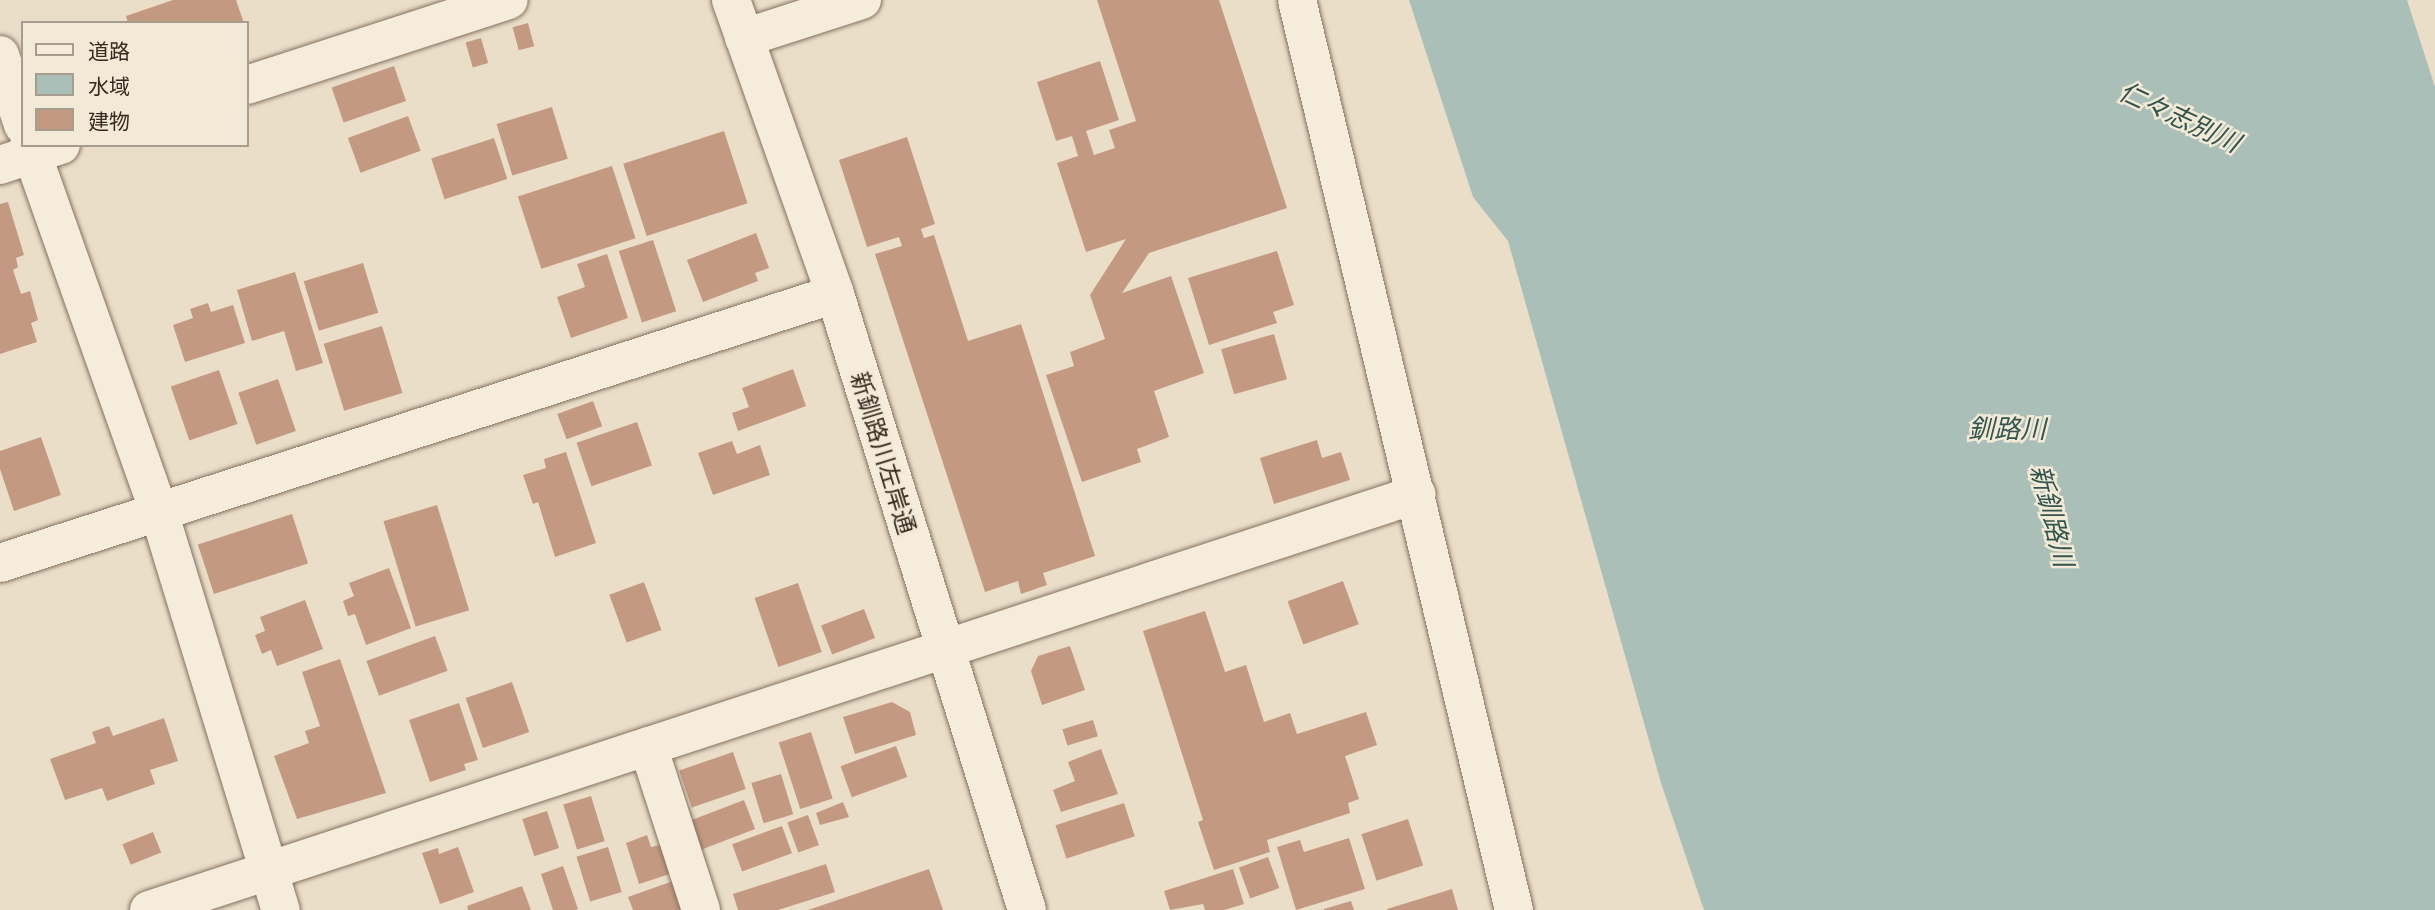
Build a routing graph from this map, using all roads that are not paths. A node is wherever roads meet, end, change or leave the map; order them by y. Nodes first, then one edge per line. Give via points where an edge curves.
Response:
1 (509, 0) edge
2 (731, 0) edge
3 (862, 0) edge
4 (1297, 0) edge
5 (744, 38) junction
6 (0, 55) edge
7 (248, 85) edge
8 (21, 122) edge
9 (29, 147) edge
10 (835, 294) junction
11 (1417, 494) junction
12 (159, 512) junction
13 (0, 563) edge
14 (942, 648) junction
15 (648, 746) junction
16 (269, 872) junction
17 (149, 910) edge
18 (281, 910) edge
19 (701, 910) edge
20 (1027, 910) edge
21 (1514, 910) edge

1 - 7 street
2 - 5 street, 新釧路川左岸通
3 - 5 street
4 - 11 street
5 - 10 street, 新釧路川左岸通
6 - 8 street
9 - 12 street
10 - 12 street
10 - 14 street, 新釧路川左岸通
11 - 14 street
11 - 21 street
12 - 13 street
12 - 16 street
14 - 15 street
14 - 20 street, 新釧路川左岸通
15 - 16 street
15 - 19 street
16 - 17 street
16 - 18 street

